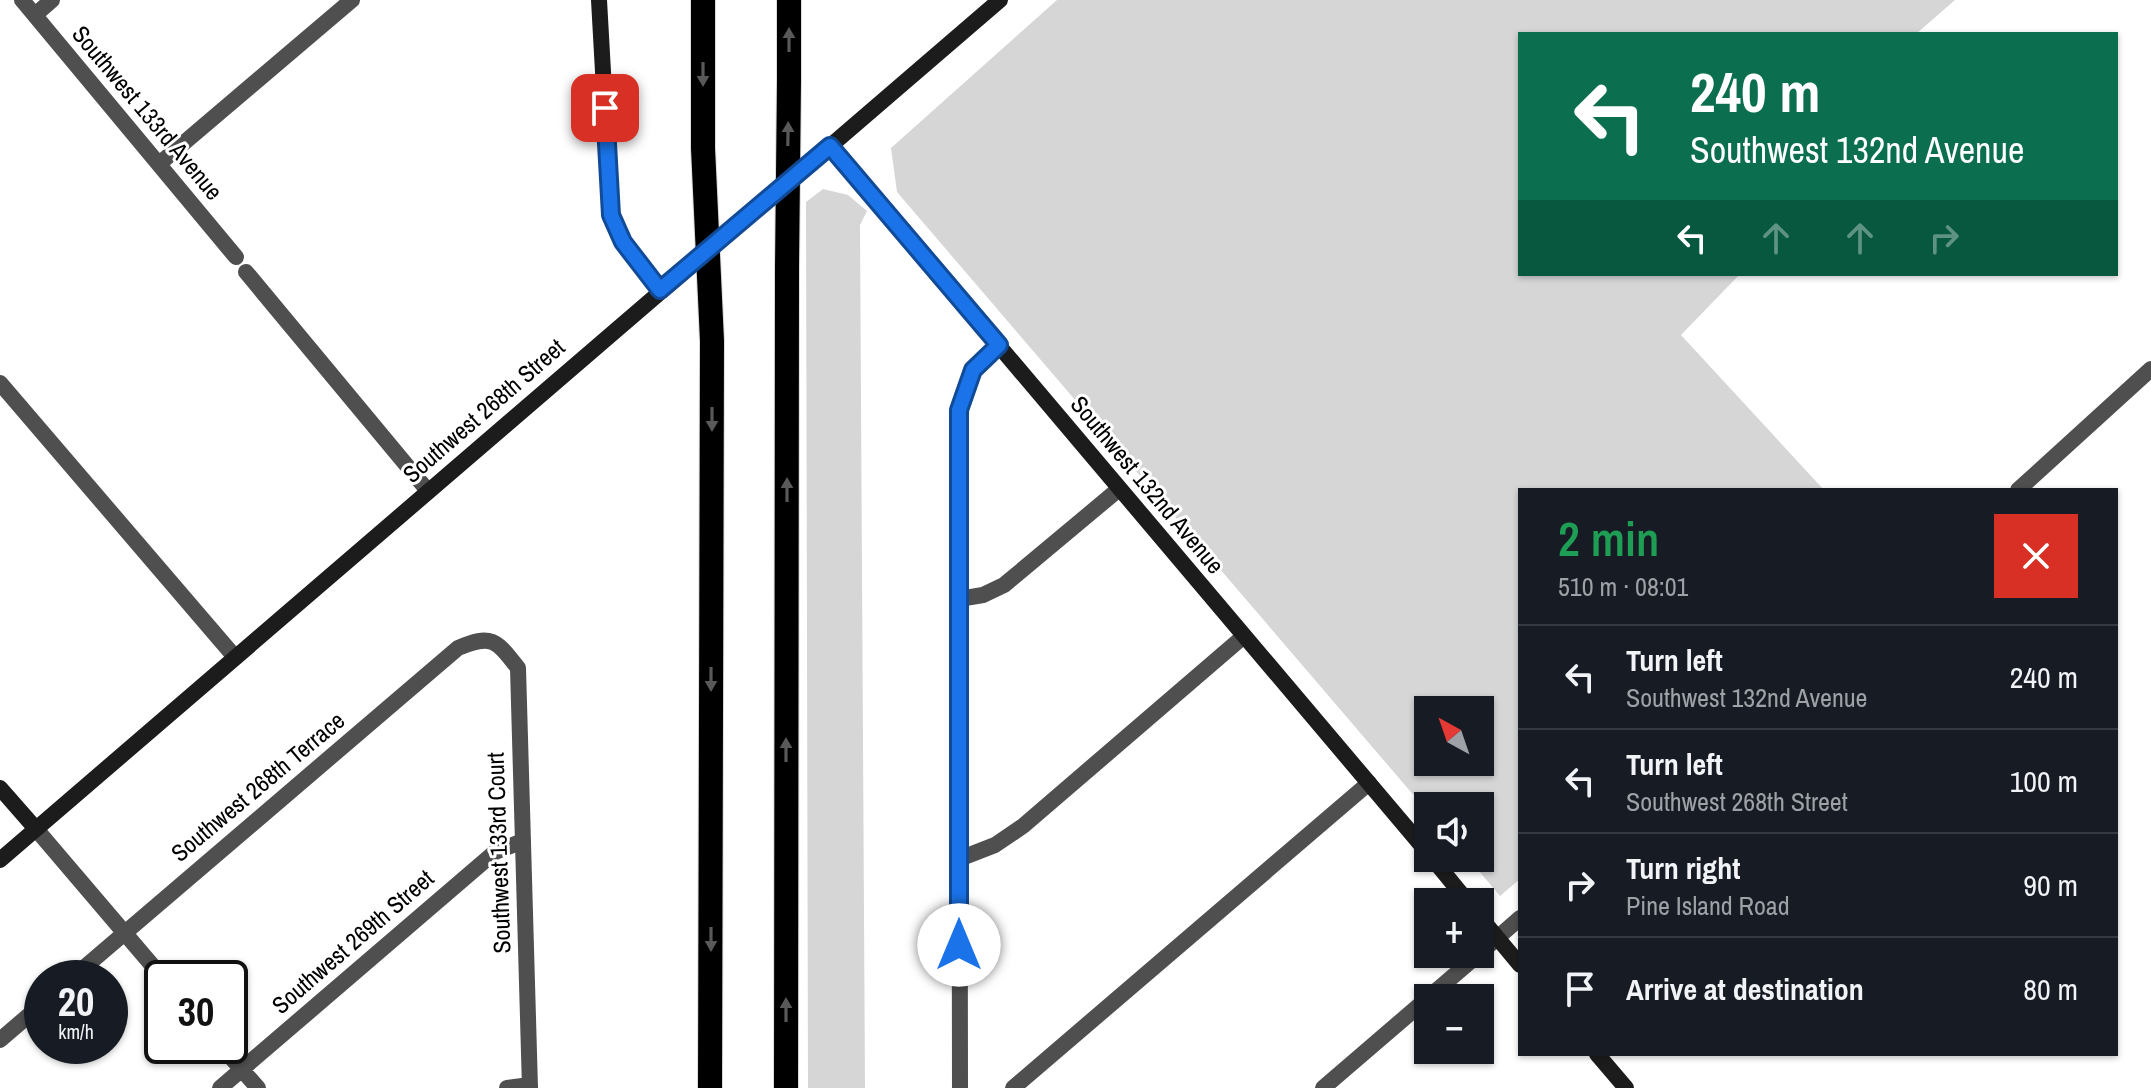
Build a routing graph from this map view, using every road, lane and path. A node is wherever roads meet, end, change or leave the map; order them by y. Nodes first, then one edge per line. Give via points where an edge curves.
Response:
1 (22, 0) edge
2 (52, 0) edge
3 (352, 0) edge
4 (599, 0) edge
5 (703, 0) edge
6 (789, 0) edge
7 (1000, 0) edge
8 (35, 15) junction
9 (830, 146) junction
10 (159, 164) junction
11 (236, 257) dead end
12 (246, 272) dead end
13 (660, 290) junction
14 (999, 345) junction
15 (2151, 369) edge
16 (0, 383) edge
17 (2020, 488) edge
18 (1119, 489) junction
19 (428, 491) junction
20 (959, 599) junction
21 (1244, 636) junction
22 (479, 638) joint
23 (234, 656) junction
24 (1369, 783) junction
25 (0, 788) edge
26 (36, 829) junction
27 (1414, 837) edge
28 (523, 841) junction
29 (959, 859) junction
30 (0, 860) edge
31 (1443, 872) edge
32 (1456, 888) edge
33 (1518, 920) edge
34 (124, 933) junction
35 (1494, 934) edge
36 (1497, 938) junction
37 (1494, 940) edge
38 (93, 960) edge
39 (147, 960) edge
40 (1518, 963) edge
41 (1462, 968) edge
42 (24, 1019) edge
43 (0, 1040) edge
44 (1599, 1056) edge
45 (237, 1064) edge
46 (242, 1069) junction
47 (530, 1086) edge
48 (220, 1088) edge
49 (258, 1088) edge
50 (507, 1088) edge
51 (710, 1088) edge
52 (786, 1088) edge
53 (960, 1088) edge
54 (1013, 1088) edge
55 (1323, 1088) edge
56 (1626, 1088) edge

1 - 8 street, Southwest 133rd Avenue
2 - 8 street
3 - 10 street
4 - 13 street via 611,215 623,242
5 -> 51 highway, bridge via 712,341
52 -> 6 highway, bridge
7 - 9 street, Southwest 268th Street
8 - 10 street, Southwest 133rd Avenue
9 - 13 street, Southwest 268th Street
9 - 14 street, Southwest 132nd Avenue
10 - 11 street, Southwest 133rd Avenue
12 - 19 street
13 - 19 street, Southwest 268th Street
14 - 18 street, Southwest 132nd Avenue
14 - 20 street via 973,370 960,403
15 - 17 street
16 - 23 street
18 - 20 street via 1004,585
18 - 21 street, Southwest 132nd Avenue
19 - 23 street, Southwest 268th Street
20 - 29 street
21 - 24 street, Southwest 132nd Avenue
21 - 29 street via 1023,826 995,845
22 - 28 street, Southwest 133rd Court via 495,642 518,668
22 - 34 street, Southwest 268th Terrace via 458,648
23 - 26 street, Southwest 268th Street
24 - 27 street, Southwest 132nd Avenue
24 - 54 street
25 - 26 street
26 - 30 street, Southwest 268th Street
26 - 34 street
28 - 46 street, Southwest 269th Street via 495,852
28 - 47 street, Southwest 133rd Court
29 - 53 street
31 - 32 street, Southwest 132nd Avenue
33 - 36 street
34 - 38 street, Southwest 268th Terrace
34 - 39 street
35 - 36 street
36 - 37 street
36 - 40 street
41 - 55 street
42 - 43 street
44 - 56 street
45 - 46 street
46 - 48 street, Southwest 269th Street
46 - 49 street
47 - 50 street

